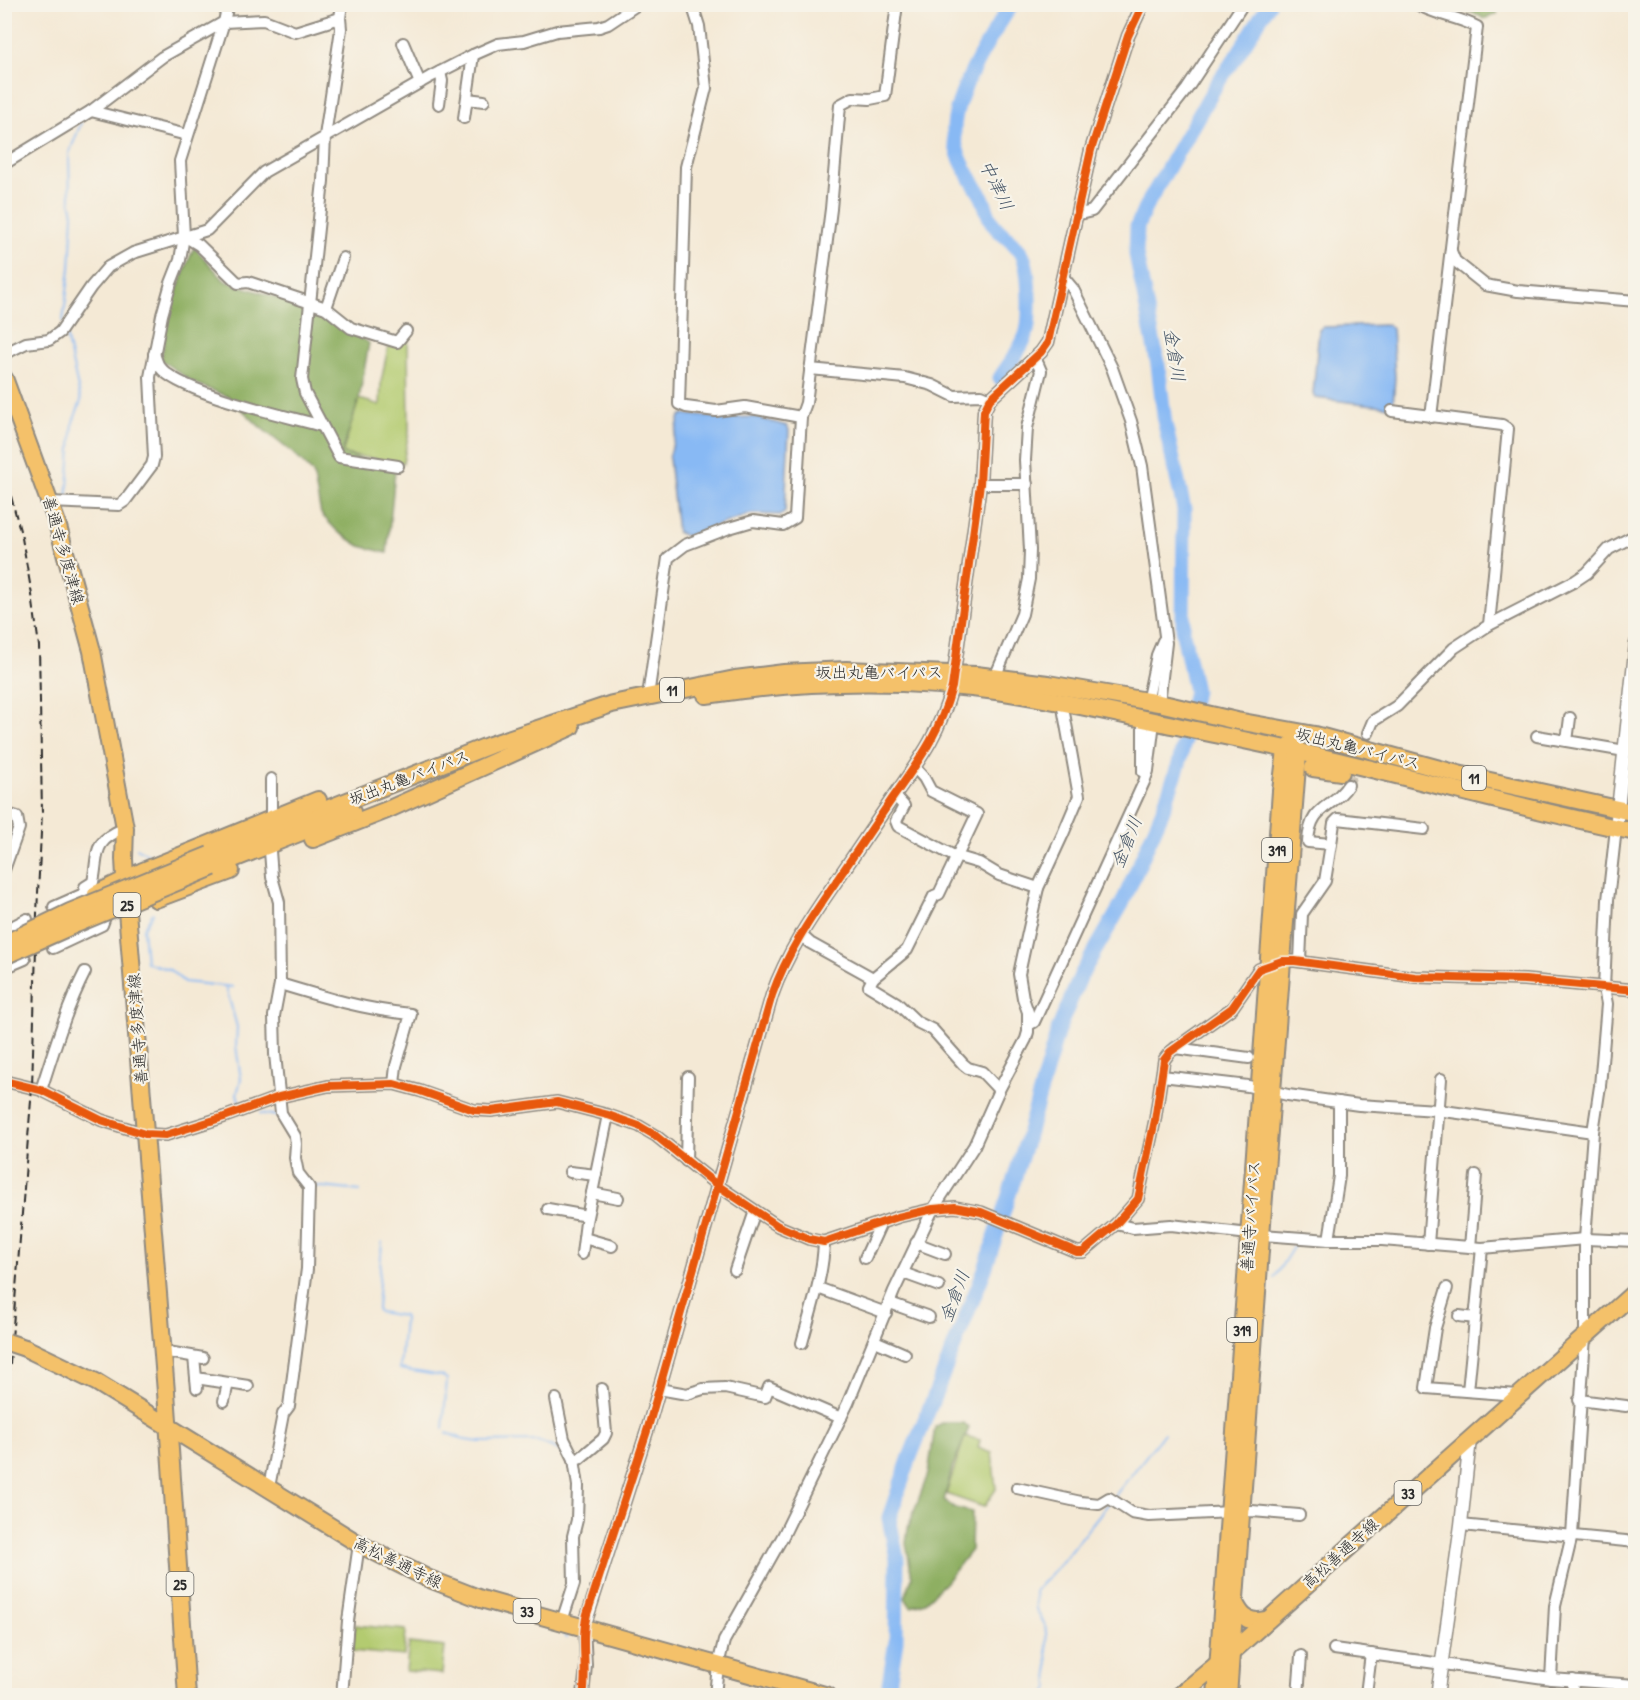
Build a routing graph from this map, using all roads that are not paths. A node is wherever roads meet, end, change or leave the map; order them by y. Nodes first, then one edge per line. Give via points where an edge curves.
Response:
1 (228, 4) edge
2 (342, 4) edge
3 (638, 4) edge
4 (692, 4) edge
5 (897, 4) edge
6 (1143, 4) edge
7 (1243, 4) edge
8 (1417, 4) edge
9 (340, 18) junction
10 (224, 22) junction
11 (403, 43) dead end
12 (473, 55) junction
13 (440, 72) junction
14 (420, 83) junction
15 (466, 99) junction
16 (484, 102) dead end
17 (439, 104) dead end
18 (91, 111) junction
19 (464, 118) dead end
20 (188, 135) junction
21 (325, 135) junction
22 (4, 164) edge
23 (1076, 215) junction
24 (184, 236) junction
25 (1450, 251) junction
26 (343, 258) dead end
27 (1063, 277) junction
28 (1635, 301) edge
29 (310, 303) junction
30 (326, 308) junction
31 (406, 331) dead end
32 (4, 354) edge
33 (154, 354) junction
34 (1033, 359) junction
35 (810, 369) junction
36 (4, 378) edge
37 (990, 399) junction
38 (1392, 411) dead end
39 (801, 417) junction
40 (1431, 417) junction
41 (322, 426) junction
42 (398, 466) dead end
43 (980, 484) junction
44 (1028, 484) junction
45 (50, 502) junction
46 (1635, 535) edge
47 (1489, 625) junction
48 (1635, 643) edge
49 (995, 677) junction
50 (953, 680) junction
51 (648, 696) junction
52 (1154, 698) junction
53 (1062, 702) junction
54 (612, 704) junction
55 (1570, 717) dead end
56 (1148, 725) junction
57 (571, 727) junction
58 (1368, 733) tunnel mouth
59 (1537, 736) dead end
60 (1567, 741) junction
61 (1291, 743) junction
62 (1264, 745) junction
63 (1625, 751) junction
64 (1361, 766) junction
65 (915, 768) junction
66 (1313, 768) junction
67 (271, 779) dead end
68 (1348, 785) tunnel mouth
69 (1287, 794) junction
70 (895, 796) junction
71 (1533, 809) junction
72 (1618, 810) junction
73 (4, 813) edge
74 (1635, 813) edge
75 (271, 820) junction
76 (125, 828) junction
77 (1616, 828) junction
78 (1424, 829) dead end
79 (1635, 832) edge
80 (1331, 844) junction
81 (270, 854) junction
82 (957, 856) junction
83 (212, 861) junction
84 (4, 870) edge
85 (126, 879) junction
86 (1038, 888) junction
87 (90, 891) junction
88 (54, 907) dead end
89 (127, 911) junction
90 (105, 917) junction
91 (27, 919) dead end
92 (800, 934) junction
93 (53, 948) dead end
94 (9, 949) edge
95 (1299, 961) junction
96 (1276, 962) junction
97 (4, 968) edge
98 (85, 972) dead end
99 (873, 978) junction
100 (280, 984) junction
101 (1604, 988) junction
102 (1635, 990) edge
103 (1028, 1025) junction
104 (1175, 1048) junction
105 (1249, 1058) dead end
106 (1161, 1076) junction
107 (688, 1077) dead end
108 (1441, 1079) dead end
109 (4, 1081) edge
110 (394, 1084) junction
111 (41, 1090) junction
112 (999, 1090) junction
113 (1266, 1091) junction
114 (279, 1097) junction
115 (1339, 1102) junction
116 (1437, 1110) junction
117 (608, 1115) junction
118 (1593, 1132) junction
119 (145, 1134) junction
120 (686, 1161) junction
121 (570, 1172) dead end
122 (596, 1175) junction
123 (1476, 1175) dead end
124 (717, 1185) junction
125 (592, 1193) junction
126 (618, 1198) dead end
127 (548, 1209) dead end
128 (933, 1209) junction
129 (755, 1211) junction
130 (587, 1216) junction
131 (881, 1223) junction
132 (1116, 1224) junction
133 (1256, 1235) junction
134 (584, 1238) junction
135 (1585, 1239) junction
136 (1329, 1240) junction
137 (1635, 1241) edge
138 (824, 1242) junction
139 (916, 1243) junction
140 (1428, 1244) junction
141 (612, 1246) dead end
142 (1470, 1247) junction
143 (1482, 1248) junction
144 (582, 1254) dead end
145 (945, 1254) dead end
146 (865, 1258) dead end
147 (735, 1270) dead end
148 (903, 1272) junction
149 (939, 1286) dead end
150 (818, 1288) junction
151 (1447, 1288) dead end
152 (1635, 1290) edge
153 (888, 1308) junction
154 (1459, 1316) dead end
155 (929, 1317) dead end
156 (1475, 1318) junction
157 (1585, 1336) junction
158 (6, 1341) edge
159 (875, 1341) junction
160 (802, 1343) dead end
161 (162, 1351) junction
162 (905, 1354) dead end
163 (96, 1382) junction
164 (228, 1383) junction
165 (248, 1386) dead end
166 (602, 1389) dead end
167 (659, 1389) junction
168 (1468, 1391) junction
169 (166, 1392) junction
170 (1518, 1395) junction
171 (556, 1398) dead end
172 (1579, 1400) junction
173 (224, 1401) dead end
174 (1626, 1406) dead end
175 (841, 1418) junction
176 (168, 1427) junction
177 (184, 1437) junction
178 (1470, 1439) junction
179 (169, 1449) junction
180 (574, 1460) junction
181 (171, 1472) junction
182 (247, 1476) junction
183 (270, 1482) dead end
184 (1017, 1488) dead end
185 (1235, 1512) junction
186 (1299, 1515) dead end
187 (1461, 1525) junction
188 (1572, 1535) junction
189 (1635, 1542) edge
190 (359, 1544) junction
191 (1235, 1603) junction
192 (1267, 1620) junction
193 (562, 1621) junction
194 (584, 1628) junction
195 (1334, 1649) dead end
196 (1232, 1652) junction
197 (1371, 1654) junction
198 (1301, 1656) dead end
199 (1218, 1664) junction
200 (1441, 1664) junction
201 (718, 1665) junction
202 (1551, 1679) junction
203 (1573, 1680) junction
204 (1635, 1685) edge
205 (1183, 1692) edge
206 (1366, 1694) dead end
207 (188, 1695) edge
208 (342, 1695) edge
209 (582, 1695) edge
210 (715, 1695) edge
211 (828, 1695) edge
212 (1207, 1695) edge
213 (1216, 1695) edge
214 (1228, 1695) edge
215 (1298, 1695) edge
216 (1437, 1695) edge
217 (1572, 1695) edge

1 - 10 street
2 - 9 street
3 - 12 street via 599,27 557,31 498,44
4 - 39 street via 699,26 706,88 686,167 680,404 716,411 745,407
5 - 35 street via 885,96 853,98 840,105
6 - 23 street via 1101,117
7 - 23 street via 1187,89 1092,211
8 - 25 street via 1477,27
9 - 10 street via 295,32 264,20
9 - 21 street
10 - 18 street via 162,57
10 - 20 street
11 - 14 street
12 - 13 street
12 - 15 street
13 - 14 street
13 - 17 street
14 - 21 street
15 - 16 street
15 - 19 street
18 - 20 street
18 - 22 street
20 - 24 street via 180,161
21 - 24 street via 264,172 207,230
21 - 29 street
23 - 27 street
24 - 29 street via 199,245 238,283 248,282
24 - 32 street via 133,253 108,267 60,332 49,340 26,343
24 - 33 street
25 - 28 street via 1455,261 1485,285
25 - 40 street
26 - 30 street
27 - 34 street via 1048,342
27 - 52 street via 1106,355 1131,421 1142,466 1166,643
29 - 30 street
29 - 41 street via 302,378
30 - 31 street via 351,328 397,342
33 - 41 street via 159,366 184,385
33 - 45 street via 150,377 154,457 143,478 119,505
34 - 37 street
34 - 44 street via 1041,371 1027,429
35 - 37 street via 905,378 954,396 981,395
35 - 39 street
36 - 45 main road, 善通寺多度津線 / 25
37 - 43 street via 984,411
38 - 40 street
39 - 51 street via 795,518 783,525 753,521 729,528 685,544 668,558
40 - 47 street via 1502,425 1508,429
41 - 42 street via 339,457
43 - 44 street
43 - 50 street
44 - 49 street via 1029,579 1022,614
45 - 76 main road, 善通寺多度津線 / 25 via 92,651
46 - 47 street via 1609,549 1575,581
47 - 58 street via 1454,648 1397,706 1372,721
48 - 63 street
49 - 50 main road, 坂出丸亀バイパス / 11
49 - 52 main road, 坂出丸亀バイパス / 11
50 - 51 main road, 坂出丸亀バイパス / 11 via 846,670 784,673
50 - 53 main road, 坂出丸亀バイパス / 11
50 - 57 main road, 坂出丸亀バイパス / 11 via 743,689 615,713
50 - 65 street via 936,735
51 - 54 main road, 坂出丸亀バイパス / 11
52 - 61 main road, 坂出丸亀バイパス / 11 via 1237,721
53 - 56 main road, 坂出丸亀バイパス / 11
53 - 86 street via 1079,796
54 - 75 main road via 471,742
54 - 83 main road, 坂出丸亀バイパス / 11 via 490,745
55 - 60 street
56 - 62 main road, 坂出丸亀バイパス / 11
56 - 103 street via 1148,771 1144,782 1034,1022
57 - 81 main road via 387,810
57 - 83 main road, 坂出丸亀バイパス / 11
59 - 60 street
60 - 63 street
61 - 62 main road, 坂出丸亀バイパス / 11
61 - 64 main road, 坂出丸亀バイパス / 11
61 - 69 main road, 善通寺バイパス / 319
61 - 72 main road, 坂出丸亀バイパス / 11 via 1315,735 1458,774
62 - 69 main road via 1275,754
63 - 72 street
64 - 66 main road via 1325,764
64 - 71 main road, 坂出丸亀バイパス / 11
65 - 70 street
65 - 82 street via 931,791 977,813
66 - 69 main road
66 - 71 main road via 1466,801
67 - 75 street
68 - 80 street via 1312,820 1308,842
69 - 96 main road, 善通寺バイパス / 319
70 - 82 street via 904,806 896,820 898,826
70 - 92 street
71 - 77 main road, 坂出丸亀バイパス / 11
72 - 74 main road, 坂出丸亀バイパス / 11
72 - 77 street
73 - 84 street via 19,821
75 - 85 main road
76 - 85 main road, 善通寺多度津線 / 25
76 - 87 street via 105,838 99,847
77 - 79 main road, 坂出丸亀バイパス / 11
77 - 101 street
78 - 80 street via 1338,819
80 - 95 street via 1325,880 1302,914
81 - 89 main road
81 - 100 street via 279,902
82 - 86 street
82 - 99 street via 907,950
83 - 94 main road, 11, bridge via 70,912
85 - 87 main road
85 - 89 main road, 善通寺多度津線 / 25
86 - 103 street via 1019,974
87 - 88 street
87 - 90 street
87 - 90 main road via 84,913
89 - 90 main road
89 - 119 main road, 善通寺多度津線 / 25
90 - 93 street via 102,925
91 - 94 street
92 - 99 street
92 - 124 street via 772,995
94 - 97 street
95 - 96 street
95 - 101 street via 1415,976
96 - 104 street via 1259,969 1232,1008
96 - 113 main road, 善通寺バイパス / 319
98 - 111 street
99 - 112 street via 869,986 933,1030 963,1064 982,1072
100 - 110 street via 386,1012 411,1014
100 - 114 street via 274,1016
101 - 102 street
101 - 118 street via 1607,1004
103 - 112 street via 1026,1039
104 - 105 street
104 - 106 street via 1164,1060
106 - 113 street
106 - 132 street via 1141,1188 1133,1207
107 - 120 street
108 - 116 street
109 - 111 street
110 - 114 street via 328,1086
110 - 117 street via 474,1110 516,1109 557,1102
111 - 119 street via 101,1120
112 - 128 street via 974,1146
113 - 115 street
113 - 133 main road, 善通寺バイパス / 319
114 - 119 street via 166,1135
114 - 183 street via 281,1113 295,1136 298,1173 309,1187 307,1269 289,1406 283,1414
115 - 116 street
115 - 136 street via 1339,1176
116 - 118 street
116 - 140 street
117 - 120 street via 648,1131
117 - 122 street
118 - 135 street
119 - 161 main road, 善通寺多度津線 / 25
120 - 124 street
121 - 122 street
122 - 125 street
123 - 142 street
124 - 129 street
124 - 167 street
125 - 126 street
125 - 130 street
127 - 130 street
128 - 131 street
128 - 132 street via 955,1207 981,1212 1077,1252 1083,1252
128 - 139 street
129 - 138 street via 793,1234
129 - 147 street
130 - 134 street
131 - 138 street
131 - 146 street
132 - 133 street via 1133,1228 1171,1225
133 - 136 street
133 - 185 main road, 善通寺バイパス / 319
134 - 141 street
134 - 144 street
135 - 137 street
135 - 143 street
135 - 157 street
136 - 140 street
138 - 150 street
139 - 145 street
139 - 148 street
140 - 142 street
142 - 143 street
143 - 156 street
148 - 149 street
148 - 153 street
150 - 153 street
150 - 160 street
151 - 168 street via 1435,1328 1426,1388
152 - 157 main road, 高松善通寺線 / 33
153 - 155 street
153 - 159 street
154 - 156 street
156 - 168 street
157 - 170 main road, 高松善通寺線 / 33
157 - 172 street
158 - 163 main road, 高松善通寺線 / 33, bridge
159 - 162 street
159 - 175 street
161 - 164 street via 199,1357 197,1383
161 - 169 main road, 善通寺多度津線 / 25
163 - 169 main road via 111,1386 150,1410
163 - 176 main road, 高松善通寺線 / 33
164 - 165 street
164 - 173 street
166 - 180 street via 606,1433
167 - 175 street via 687,1394 725,1388 765,1397 769,1387
167 - 194 street
168 - 170 street
169 - 176 main road, 善通寺多度津線 / 25
170 - 178 main road, 高松善通寺線 / 33
171 - 180 street via 564,1439
172 - 174 street
172 - 188 street
175 - 201 street via 783,1536 724,1641
176 - 177 main road, 高松善通寺線 / 33
176 - 179 main road, 善通寺多度津線 / 25
177 - 179 main road via 175,1439
177 - 182 main road, 高松善通寺線 / 33
178 - 187 street
178 - 192 main road, 高松善通寺線 / 33
179 - 181 main road, 善通寺多度津線 / 25
180 - 193 street via 578,1501 573,1584
181 - 182 main road via 183,1453 189,1452
181 - 207 main road, 善通寺多度津線 / 25
182 - 190 main road, 高松善通寺線 / 33
184 - 185 street via 1099,1504 1112,1499 1132,1513 1149,1516
185 - 186 street
185 - 191 main road, 善通寺バイパス / 319
185 - 199 main road, 善通寺バイパス / 319
187 - 188 street
187 - 200 street
188 - 189 street
188 - 202 street via 1554,1606
190 - 193 main road, 高松善通寺線 / 33 via 450,1588
190 - 208 street
191 - 192 main road via 1246,1620
191 - 196 main road, 善通寺バイパス / 319
192 - 196 main road, 高松善通寺線 / 33
193 - 194 main road, 高松善通寺線 / 33
194 - 201 main road, 高松善通寺線 / 33
194 - 209 street via 586,1665
195 - 197 street
196 - 199 main road, 高松善通寺線 / 33
196 - 214 main road, 善通寺バイパス / 319
197 - 200 street
197 - 206 street
198 - 215 street
199 - 205 main road, 高松善通寺線 / 33
199 - 213 main road, 善通寺バイパス / 319
200 - 202 street
200 - 216 street
201 - 210 street
201 - 211 main road, 高松善通寺線 / 33
202 - 203 street
203 - 204 street
203 - 217 street
205 - 212 main road via 1197,1690

